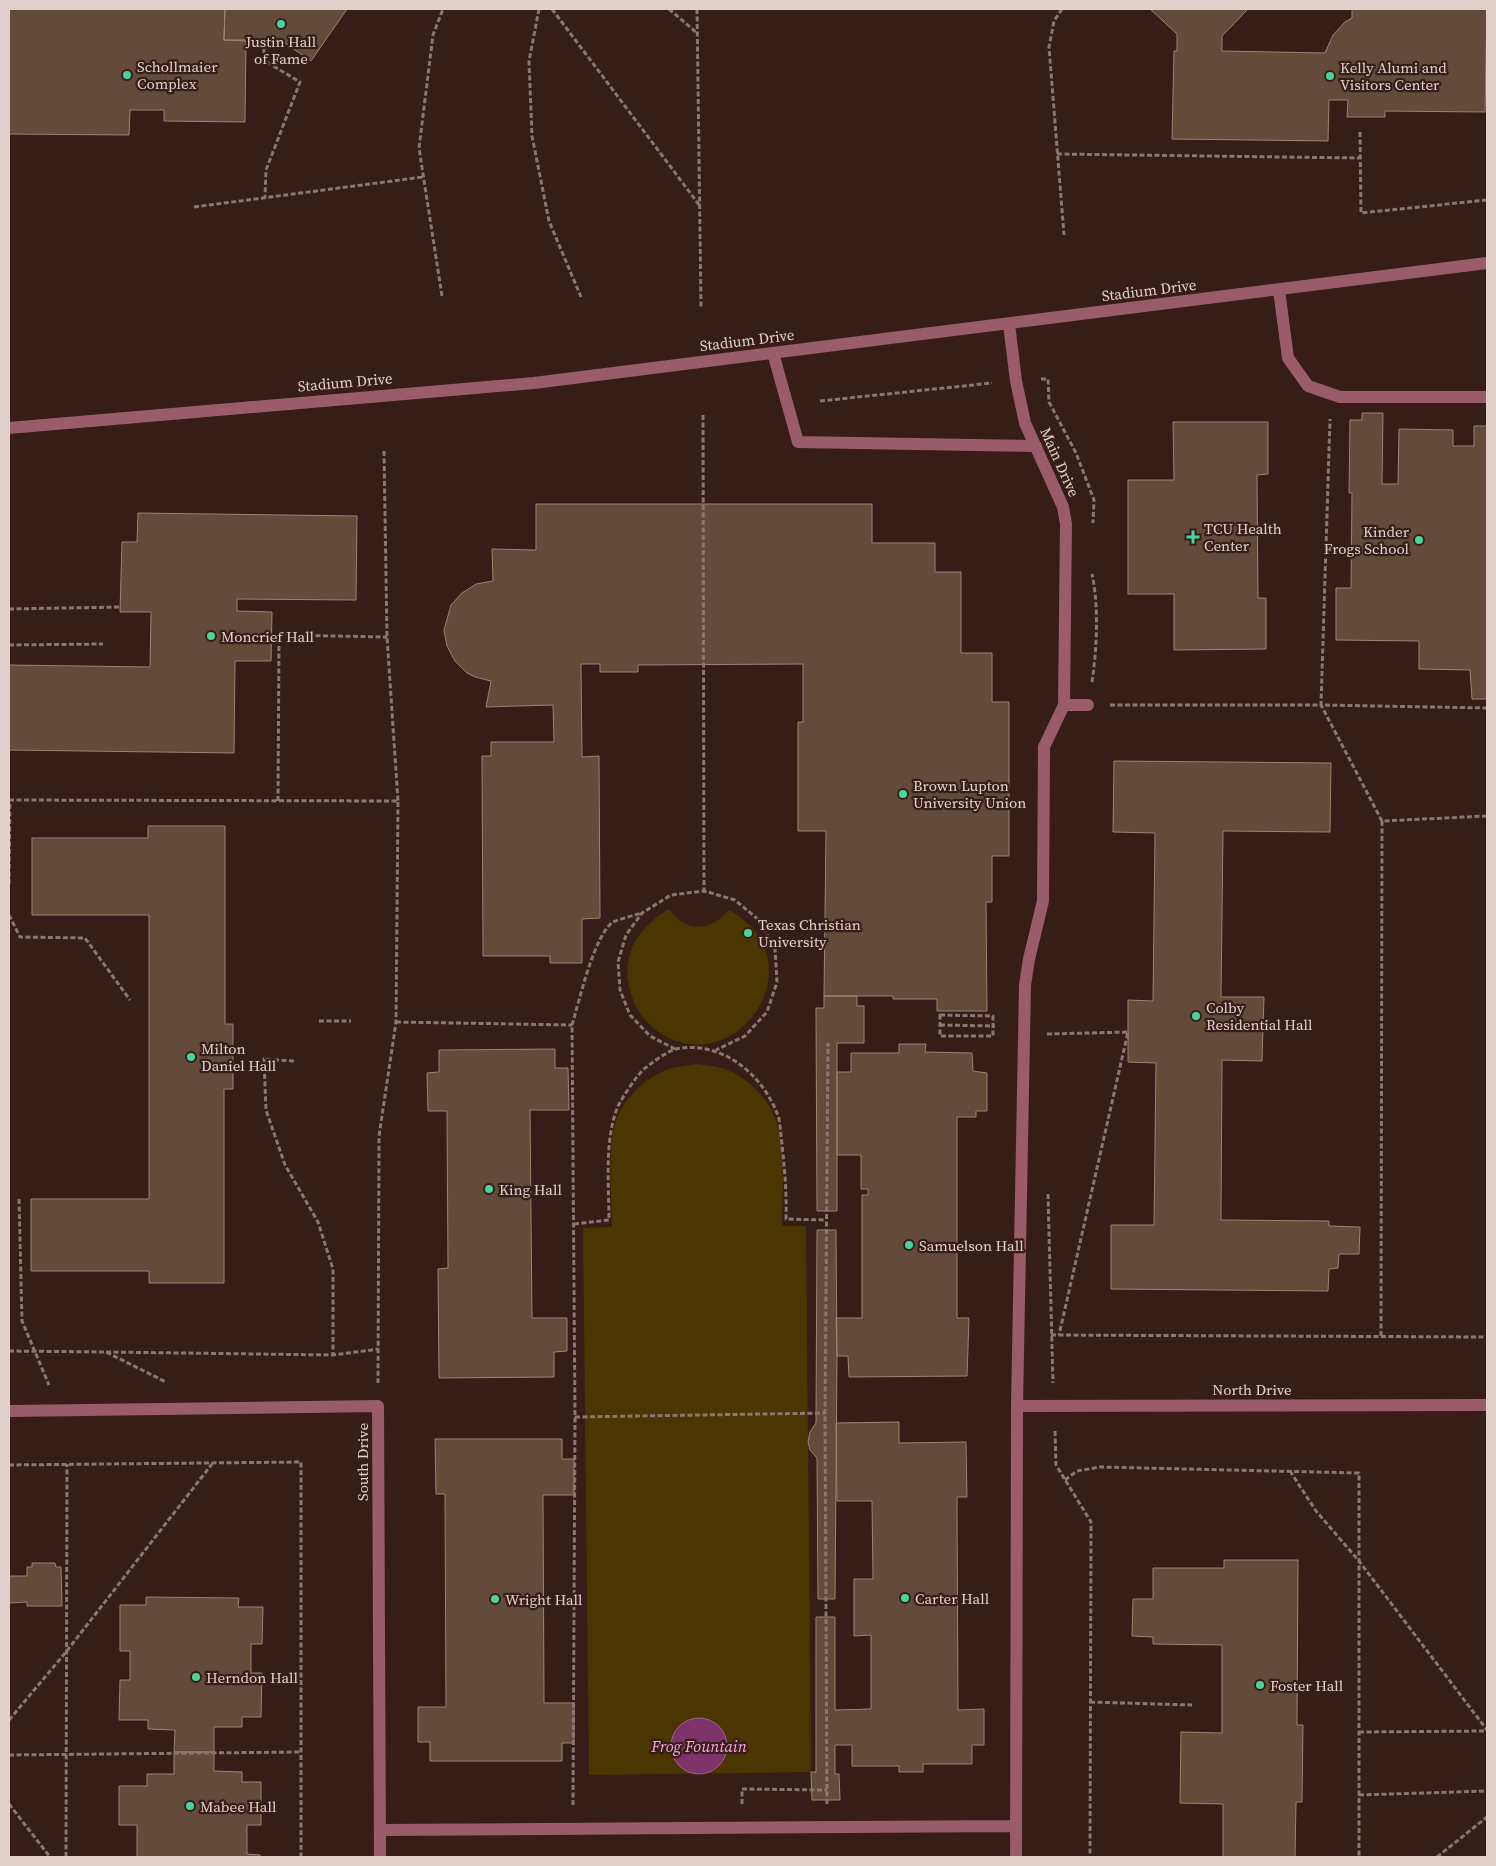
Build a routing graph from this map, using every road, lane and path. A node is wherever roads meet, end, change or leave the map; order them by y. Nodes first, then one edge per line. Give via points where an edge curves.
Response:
1 (443, 9) edge
2 (539, 9) edge
3 (552, 9) edge
4 (669, 9) edge
5 (697, 9) edge
6 (1062, 9) edge
7 (697, 34) junction
8 (263, 41) dead end
9 (1360, 132) dead end
10 (1057, 154) junction
11 (1359, 158) junction
12 (423, 177) junction
13 (265, 198) junction
14 (1487, 200) edge
15 (194, 207) dead end
16 (700, 207) junction
17 (1064, 235) dead end
18 (1487, 263) edge
19 (1279, 290) junction
20 (442, 296) dead end
21 (581, 297) dead end
22 (701, 307) dead end
23 (1009, 324) junction
24 (773, 353) junction
25 (1048, 379) dead end
26 (1016, 381) junction
27 (1487, 397) edge
28 (820, 401) dead end
29 (1330, 414) dead end
30 (703, 415) dead end
31 (9, 428) edge
32 (1036, 446) junction
33 (384, 451) dead end
34 (120, 607) dead end
35 (9, 610) edge
36 (387, 637) junction
37 (103, 644) dead end
38 (9, 646) edge
39 (1064, 705) junction
40 (1088, 705) joint
41 (1320, 705) junction
42 (1487, 708) edge
43 (10, 800) edge
44 (278, 801) junction
45 (398, 801) junction
46 (1487, 816) edge
47 (1382, 821) junction
48 (9, 884) edge
49 (704, 891) junction
50 (642, 913) junction
51 (9, 915) edge
52 (130, 1000) dead end
53 (319, 1021) dead end
54 (351, 1021) dead end
55 (396, 1022) junction
56 (572, 1025) junction
57 (940, 1025) junction
58 (985, 1026) dead end
59 (1045, 1026) dead end
60 (1045, 1034) junction
61 (1045, 1040) dead end
62 (828, 1043) dead end
63 (675, 1049) junction
64 (716, 1051) junction
65 (294, 1061) dead end
66 (1048, 1190) dead end
67 (19, 1199) dead end
68 (826, 1220) junction
69 (574, 1224) junction
70 (1052, 1335) junction
71 (1058, 1335) junction
72 (1381, 1336) junction
73 (1487, 1337) edge
74 (379, 1349) junction
75 (9, 1350) edge
76 (33, 1351) junction
77 (106, 1352) junction
78 (333, 1355) junction
79 (174, 1387) dead end
80 (1487, 1405) edge
81 (378, 1406) junction
82 (1017, 1406) junction
83 (1054, 1406) junction
84 (48, 1410) junction
85 (9, 1411) edge
86 (825, 1413) junction
87 (575, 1417) junction
88 (213, 1463) junction
89 (67, 1464) junction
90 (9, 1465) edge
91 (1290, 1471) junction
92 (1065, 1480) junction
93 (1359, 1561) junction
94 (66, 1652) junction
95 (1090, 1702) junction
96 (1192, 1705) dead end
97 (9, 1720) edge
98 (1487, 1731) edge
99 (1359, 1732) junction
100 (301, 1752) junction
101 (66, 1754) junction
102 (9, 1755) edge
103 (827, 1790) junction
104 (1487, 1791) edge
105 (1359, 1795) junction
106 (9, 1804) edge
107 (1487, 1817) edge
108 (1016, 1826) junction
109 (828, 1827) junction
110 (573, 1828) junction
111 (743, 1828) junction
112 (380, 1830) junction
113 (50, 1857) edge
114 (66, 1857) edge
115 (301, 1857) edge
116 (380, 1857) edge
117 (1016, 1857) edge
118 (1090, 1857) edge
119 (1359, 1857) edge
120 (1437, 1857) edge

1 - 12 path via 434,34 419,148
2 - 21 path via 529,61 532,136 549,221
3 - 16 path
4 - 7 path
5 - 7 path
6 - 10 path via 1054,21 1048,47
7 - 16 path
8 - 13 path via 265,61 300,82 266,170
9 - 11 path
10 - 11 path
10 - 17 path
11 - 14 path via 1361,213
12 - 13 path
12 - 20 path
13 - 15 path
16 - 22 path
18 - 19 street, Stadium Drive
19 - 23 street, Stadium Drive
19 - 27 street via 1288,358 1308,386 1340,397
23 - 24 street, Stadium Drive
23 - 26 street, Main Drive
24 - 31 street, Stadium Drive via 534,383
24 - 32 street via 798,442
25 - 26 path
26 - 28 path
26 - 32 street, Main Drive via 1025,423
29 - 41 path
30 - 49 path
32 - 39 street, Main Drive via 1063,507 1066,524
33 - 36 path
34 - 35 path
36 - 44 path via 279,636
36 - 45 path
37 - 38 path
39 - 40 street
39 - 82 street via 1044,747 1043,901 1025,985
40 - 41 path
41 - 42 path
41 - 47 path
43 - 44 path
43 - 48 path
44 - 45 path
45 - 55 path
46 - 47 path
47 - 72 path
49 - 50 path via 671,895
49 - 64 path via 735,900 760,921 775,949 777,982 766,1012 745,1036
50 - 56 path via 613,921 603,935 588,966
50 - 63 path via 623,944 618,962 620,990 630,1015 650,1036
51 - 52 path via 20,938 84,938
53 - 54 path
55 - 56 path
55 - 74 path via 379,1136
56 - 69 path
57 - 57 path via 940,1036 993,1036 993,1016 940,1015
57 - 58 path
59 - 60 path
60 - 61 path
60 - 71 path via 1128,1032
62 - 68 path
63 - 64 path via 708,1048
63 - 69 path via 643,1070 618,1106 610,1135 608,1220
64 - 68 path via 740,1064 762,1085 778,1114 786,1219
65 - 78 path via 264,1059 266,1110 285,1165 318,1222 333,1269
66 - 70 path
67 - 76 path via 22,1321
68 - 86 path
69 - 87 path
70 - 71 path
70 - 83 path
71 - 72 path
72 - 73 path
74 - 78 path
74 - 81 path
75 - 76 path
76 - 77 path
76 - 84 path via 49,1386
77 - 78 path
77 - 79 path
80 - 83 street, North Drive
81 - 84 street, South Drive
81 - 112 street, South Drive
82 - 83 street, North Drive
82 - 108 street
83 - 92 path via 1056,1465
84 - 85 street, South Drive
86 - 87 path
86 - 103 path
87 - 110 path
88 - 89 path
88 - 94 path
88 - 100 path via 301,1462
89 - 90 path
89 - 94 path
91 - 92 path via 1100,1467 1077,1471
91 - 93 path via 1316,1511
91 - 93 path via 1359,1473
92 - 95 path via 1091,1522
93 - 98 path
93 - 99 path
94 - 97 path
94 - 101 path
95 - 96 path
95 - 118 path
98 - 99 path
99 - 105 path
100 - 101 path
100 - 115 path
101 - 102 path
101 - 114 path
103 - 109 path
103 - 111 path via 742,1789
104 - 105 path
105 - 119 path
106 - 113 path
107 - 120 path
108 - 109 street
108 - 117 street
109 - 111 street
110 - 111 street
110 - 112 street
112 - 116 street, South Drive

